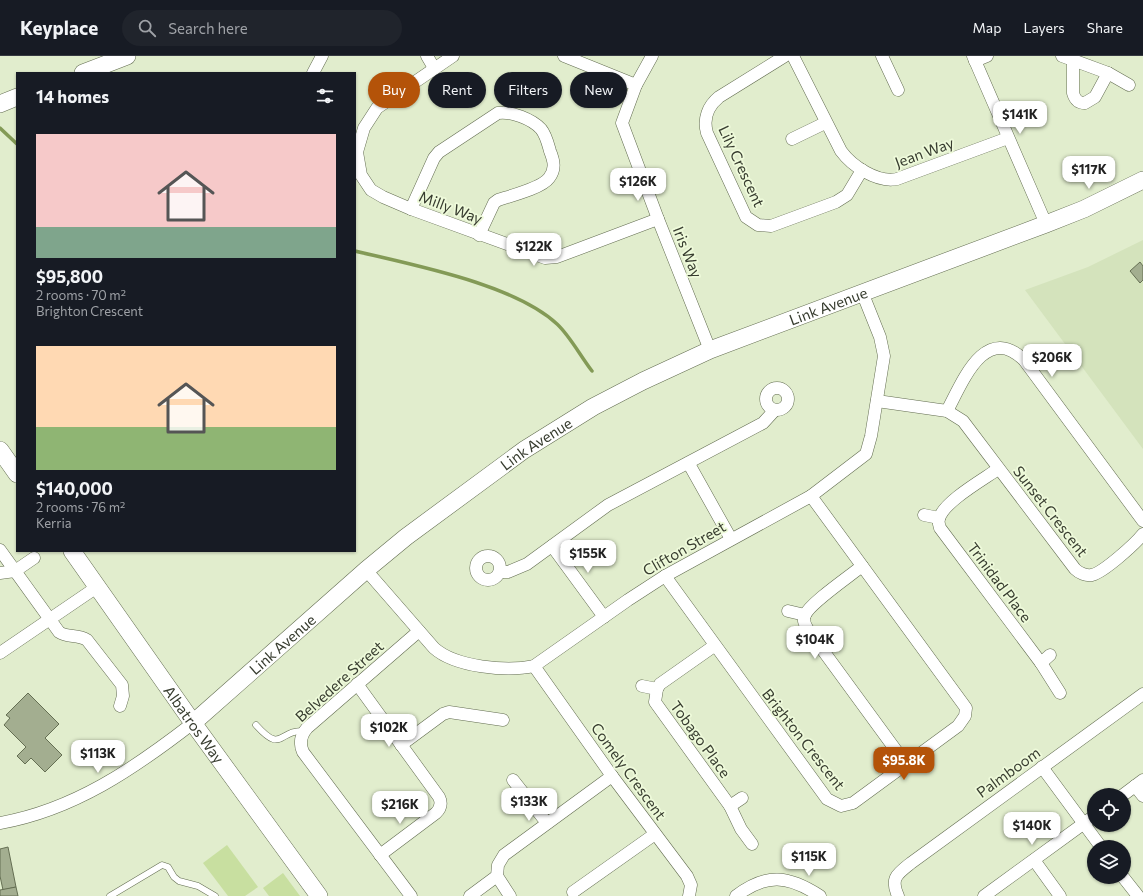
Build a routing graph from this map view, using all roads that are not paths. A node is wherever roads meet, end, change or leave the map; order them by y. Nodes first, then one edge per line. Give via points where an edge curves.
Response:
1 (127, 56) edge
2 (322, 56) edge
3 (426, 56) edge
4 (453, 56) edge
5 (565, 56) edge
6 (652, 56) edge
7 (785, 56) edge
8 (793, 56) edge
9 (882, 56) edge
10 (987, 56) edge
11 (1068, 58) edge
12 (974, 59) edge
13 (434, 68) junction
14 (86, 72) edge
15 (314, 72) edge
16 (1108, 73) junction
17 (636, 85) junction
18 (1130, 85) dead end
19 (898, 90) dead end
20 (16, 97) edge
21 (0, 104) edge
22 (825, 123) junction
23 (1008, 138) junction
24 (792, 139) dead end
25 (862, 170) junction
26 (358, 176) edge
27 (1143, 180) edge
28 (412, 209) junction
29 (658, 219) junction
30 (1046, 224) junction
31 (479, 235) junction
32 (862, 292) junction
33 (710, 350) junction
34 (877, 401) junction
35 (774, 411) dead end
36 (947, 412) junction
37 (0, 450) edge
38 (688, 464) junction
39 (998, 469) junction
40 (16, 473) edge
41 (811, 496) junction
42 (924, 515) dead end
43 (939, 518) junction
44 (1143, 521) edge
45 (1143, 534) edge
46 (731, 539) junction
47 (552, 546) junction
48 (0, 550) edge
49 (73, 552) edge
50 (34, 558) dead end
51 (862, 566) junction
52 (366, 570) junction
53 (15, 571) junction
54 (500, 572) dead end
55 (0, 573) edge
56 (665, 576) junction
57 (97, 587) junction
58 (788, 611) dead end
59 (805, 615) junction
60 (604, 617) junction
61 (49, 619) junction
62 (419, 631) junction
63 (714, 646) junction
64 (0, 653) edge
65 (1050, 655) dead end
66 (1040, 664) junction
67 (534, 666) junction
68 (357, 684) junction
69 (642, 686) dead end
70 (657, 689) junction
71 (1060, 693) dead end
72 (1143, 694) edge
73 (120, 706) dead end
74 (503, 720) dead end
75 (193, 723) junction
76 (256, 725) dead end
77 (305, 731) junction
78 (401, 745) junction
79 (906, 764) junction
80 (1042, 767) junction
81 (612, 776) junction
82 (513, 780) dead end
83 (1139, 783) edge
84 (1143, 796) edge
85 (742, 798) dead end
86 (730, 806) junction
87 (1087, 821) edge
88 (0, 823) edge
89 (547, 823) junction
90 (1083, 824) junction
91 (655, 834) junction
92 (1095, 840) edge
93 (752, 844) dead end
94 (380, 855) junction
95 (1034, 860) junction
96 (497, 876) junction
97 (1129, 884) edge
98 (573, 892) dead end
99 (110, 896) edge
100 (215, 896) edge
101 (318, 896) edge
102 (411, 896) edge
103 (470, 896) edge
104 (510, 896) edge
105 (689, 896) edge
106 (736, 896) edge
107 (820, 896) edge
108 (898, 896) edge
109 (984, 896) edge
110 (1060, 896) edge
111 (1138, 896) edge

1 - 14 street
2 - 15 street
3 - 13 street
4 - 13 street
5 - 17 street
6 - 17 street, Iris Way
7 - 25 street, Lily Crescent via 720,97 711,105 707,115 707,133 746,217 758,225 771,226 836,202 847,195
8 - 22 street, Jean Way
9 - 19 street
10 - 12 street
11 - 16 street
11 - 16 street via 1073,93 1079,102 1093,100
12 - 23 street
13 - 26 street via 373,113 364,128 358,148
16 - 18 street
17 - 29 street, Iris Way via 622,123
20 - 21 street
22 - 24 street
22 - 25 street, Jean Way via 841,151
23 - 25 street, Jean Way via 897,180 885,179
23 - 30 street
26 - 28 street, Milly Way via 376,194
27 - 30 street, Link Avenue via 1084,209
28 - 31 street, Milly Way
28 - 31 street via 439,152 498,113 519,116 541,129 554,162 553,169 549,178 542,184 494,203
29 - 31 street, Milly Way via 552,258 538,256
29 - 33 street, Iris Way
30 - 32 street, Link Avenue
32 - 33 street, Link Avenue
32 - 34 street, Clifton Street via 883,351
33 - 52 street, Link Avenue via 612,397 550,433 406,537
34 - 36 street, Sunset Crescent
34 - 41 street, Clifton Street via 866,454
35 - 38 street via 763,423
36 - 39 street, Sunset Crescent via 968,425
36 - 44 street via 973,364 981,355 998,348 1015,352 1024,360
37 - 40 street
38 - 46 street
38 - 47 street via 608,505
39 - 43 street via 951,503
39 - 45 street, Sunset Crescent via 1075,569 1081,573 1097,573
41 - 46 street, Clifton Street
41 - 51 street, Brighton Crescent
42 - 43 street
43 - 66 street, Trinidad Place via 940,528
46 - 56 street, Clifton Street
47 - 54 street via 527,564 508,572
47 - 60 street
48 - 53 street
49 - 57 street, Albatros Way
50 - 53 street
51 - 59 street via 818,601
51 - 79 street, Brighton Crescent via 965,705 965,716 958,726
52 - 62 street, Clifton Street
52 - 75 street, Link Avenue
53 - 55 street
53 - 61 street
56 - 60 street, Clifton Street
56 - 63 street, Brighton Crescent
57 - 61 street
57 - 75 street, Albatros Way
58 - 59 street
59 - 79 street via 808,630
60 - 67 street, Clifton Street
61 - 64 street
61 - 73 street via 61,634 79,636 89,643 122,685 123,696
62 - 67 street, Clifton Street via 439,652 452,660 516,669
62 - 68 street, Belvedere Street
63 - 70 street, Tobago Place via 666,679
63 - 79 street, Brighton Crescent via 831,802 841,806 853,803
65 - 66 street
66 - 71 street, Trinidad Place
67 - 81 street, Comely Crescent
68 - 77 street, Belvedere Street
68 - 78 street
69 - 70 street, Tobago Place
70 - 86 street, Tobago Place via 657,707
72 - 80 street, Palmboom
74 - 78 street via 449,712
75 - 88 street, Link Avenue via 154,753 105,784 54,808
75 - 101 street, Albatros Way
76 - 77 lane via 267,737 275,740
77 - 94 street, Belvedere Street via 300,743 303,752
78 - 94 street via 439,797 441,805 436,813
80 - 90 street
80 - 108 street, Palmboom via 910,862 894,880
81 - 89 street
81 - 91 street, Comely Crescent
82 - 89 street
83 - 84 street
85 - 86 street
86 - 93 street, Tobago Place via 741,829
87 - 90 street
89 - 96 street via 504,855 498,864
90 - 92 street
90 - 95 street
91 - 98 street
91 - 105 street, Comely Crescent via 687,876 691,885
94 - 102 street, Belvedere Street
95 - 109 street
95 - 110 street
96 - 103 street
96 - 104 street
97 - 111 street
99 - 100 lane via 162,865 168,867 179,881 198,886
106 - 107 street via 758,881 770,879 783,880

